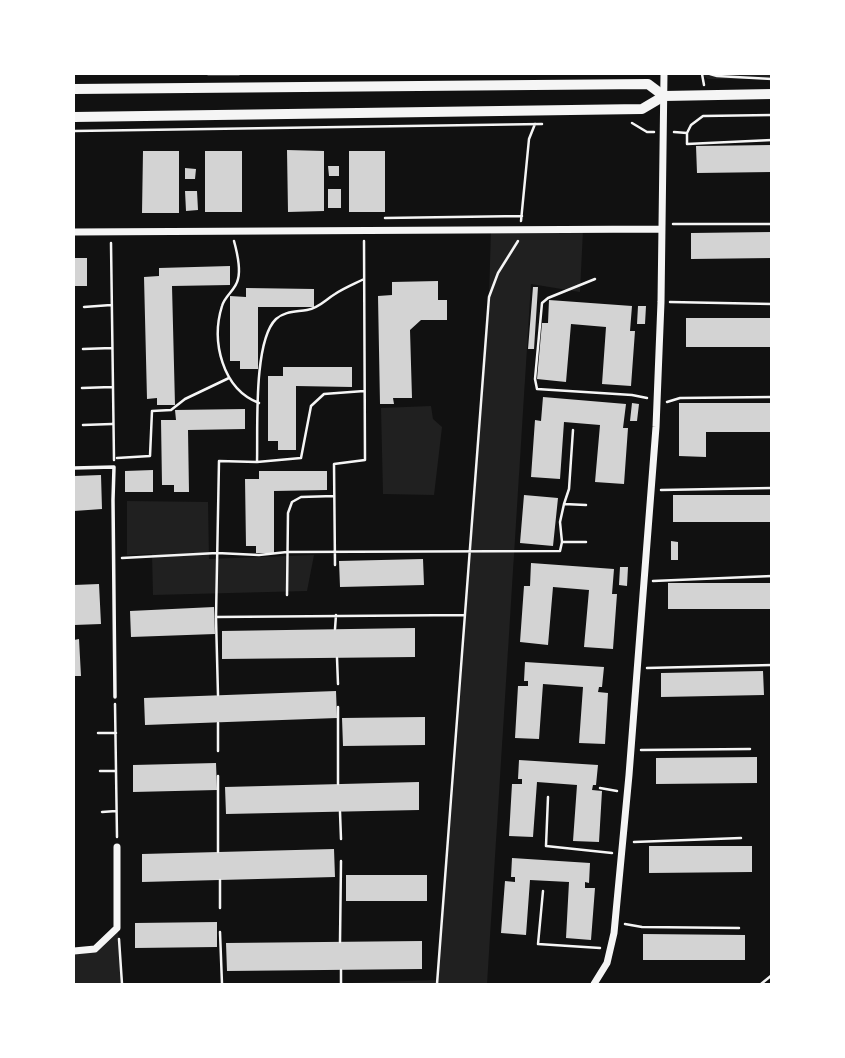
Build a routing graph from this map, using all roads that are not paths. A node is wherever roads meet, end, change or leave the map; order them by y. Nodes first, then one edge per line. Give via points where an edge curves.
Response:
1 (664, 74) edge
2 (74, 89) edge
3 (772, 94) edge
4 (664, 96) junction
5 (74, 117) edge
6 (662, 226) junction
7 (74, 232) edge
8 (74, 468) edge
9 (115, 697) road end
10 (117, 847) road end
11 (74, 951) edge
12 (594, 985) edge

1 - 4 street
2 - 4 main road via 648,83
3 - 4 main road
4 - 5 main road via 642,109
4 - 6 street
6 - 7 street
6 - 12 street via 657,401 628,793 611,948
8 - 9 lane via 114,467
10 - 11 street via 117,928 96,949

